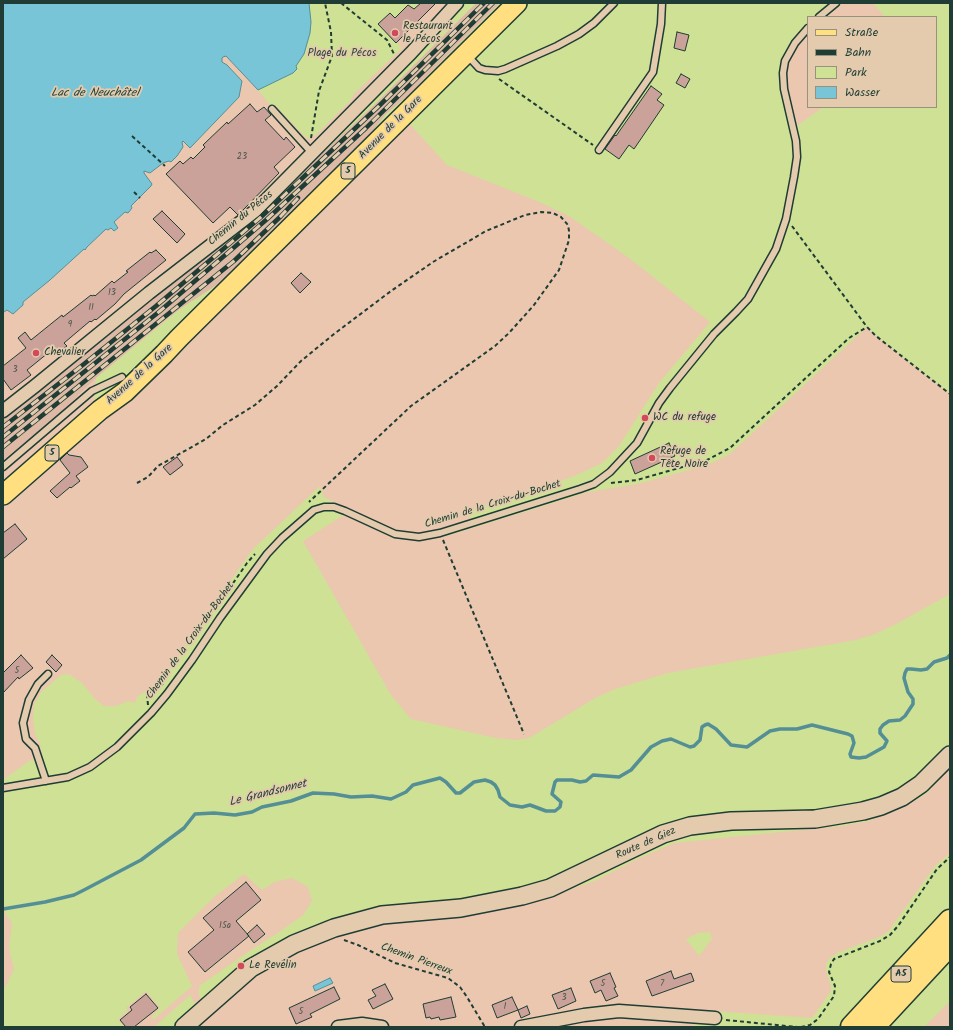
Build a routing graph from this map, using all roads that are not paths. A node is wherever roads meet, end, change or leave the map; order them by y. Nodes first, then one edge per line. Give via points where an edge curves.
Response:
1 (457, 3) edge
2 (516, 3) edge
3 (614, 3) edge
4 (662, 3) edge
5 (836, 3) edge
6 (820, 16) edge
7 (807, 29) edge
8 (466, 54) junction
9 (272, 109) dead end
10 (599, 150) road end
11 (310, 151) junction
12 (131, 376) junction
13 (3, 411) edge
14 (3, 467) edge
15 (3, 495) edge
16 (48, 674) dead end
17 (950, 755) edge
18 (46, 781) junction
19 (3, 788) edge
20 (950, 921) edge
21 (950, 944) edge
22 (715, 1018) road end
23 (188, 1026) edge
24 (338, 1027) edge
25 (382, 1027) edge
26 (521, 1027) edge
27 (852, 1027) edge
28 (873, 1027) edge

1 - 11 street, Chemin du Pécos via 398,66
2 - 8 main road, Avenue de la Gare / 5
3 - 8 lane via 587,29 571,39 504,69 491,71 479,68
4 - 10 lane via 653,72
5 - 6 lane
7 - 18 lane, Chemin de la Croix-du-Bochet via 788,53 784,67 784,89 796,141 797,157 786,219 776,249 748,298 714,334 670,388 637,443 610,472 594,484 440,533 419,537 401,536 334,507 314,510 282,538 257,567 192,660 151,713 117,747 90,768 68,777
8 - 12 main road, Avenue de la Gare / 5 via 179,338 150,353
9 - 11 lane
11 - 13 street, Chemin du Pécos via 254,211 154,288
12 - 14 lane via 92,391
12 - 15 main road, Avenue de la Gare / 5 via 111,391 100,410
16 - 18 lane via 38,684 29,700 23,723 24,734 35,748
17 - 23 street, Route de Giez via 921,784 881,806 815,819 731,821 690,826 663,834 557,885 522,896 461,908 373,916 328,930 294,944 251,968
18 - 19 lane, Chemin de la Croix-du-Bochet
20 - 27 highway, A5
21 - 28 highway, A5
22 - 26 street via 619,1011
24 - 25 street via 362,1024

